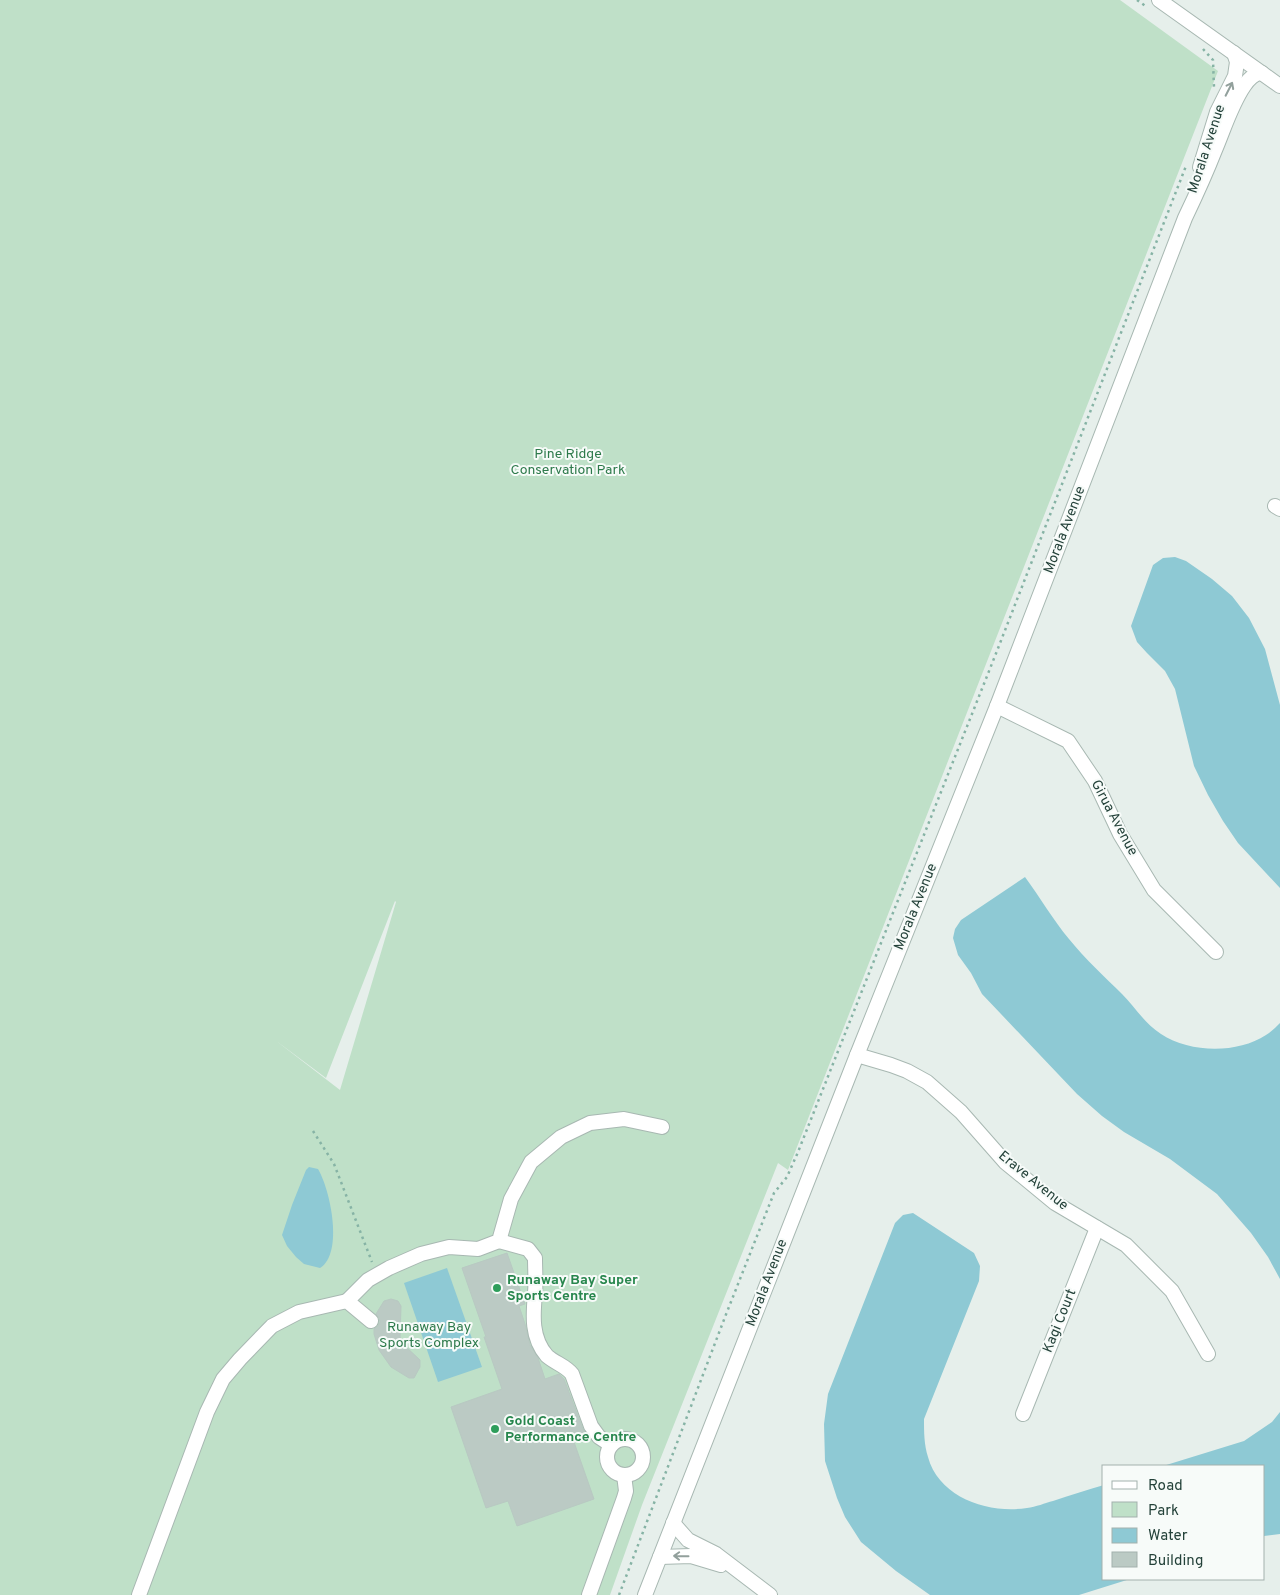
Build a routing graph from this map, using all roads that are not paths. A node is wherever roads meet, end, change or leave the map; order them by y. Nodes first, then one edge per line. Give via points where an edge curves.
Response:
1 (1156, 6) edge
2 (1234, 53) junction
3 (1262, 73) junction
4 (1280, 86) edge
5 (1185, 218) junction
6 (997, 706) junction
7 (1216, 952) dead end
8 (857, 1055) junction
9 (662, 1127) dead end
10 (1097, 1228) junction
11 (499, 1240) junction
12 (347, 1302) junction
13 (371, 1321) dead end
14 (1208, 1354) dead end
15 (1023, 1414) dead end
16 (611, 1445) junction
17 (624, 1475) junction
18 (673, 1524) junction
19 (660, 1557) junction
20 (736, 1570) junction
21 (139, 1595) edge
22 (589, 1595) edge
23 (645, 1595) edge
24 (770, 1595) edge

1 - 2 street
2 - 3 street
5 -> 2 street, Morala Avenue via 1217,112 1236,76 1238,62
3 - 4 street
3 - 5 street, Morala Avenue via 1252,76 1238,97
5 - 6 street, Morala Avenue
6 - 7 street, Girua Avenue via 1068,741 1095,781 1120,834 1154,890
6 - 8 street, Morala Avenue
8 - 10 street, Erave Avenue via 912,1073 927,1082 961,1112 1005,1162 1054,1203
8 - 18 street, Morala Avenue
9 - 11 street via 624,1119 590,1123 561,1136 531,1162 511,1199
10 - 14 street, Erave Avenue via 1126,1245 1172,1291
10 - 15 street, Kagi Court
11 - 12 street via 478,1249 449,1247 421,1254 368,1280
11 - 16 street via 528,1249 536,1258 535,1332 548,1356 572,1374 591,1426
12 - 13 street
12 - 21 street via 300,1312 272,1326 223,1379 207,1412
16 - 17 street via 606,1455 608,1465
16 - 17 street via 627,1439 636,1443 643,1454 639,1468
17 - 22 street via 624,1498
18 - 19 street, Morala Avenue
18 - 20 street via 688,1540 716,1554
20 -> 19 street via 691,1556
19 - 23 street, Morala Avenue
20 - 24 street

